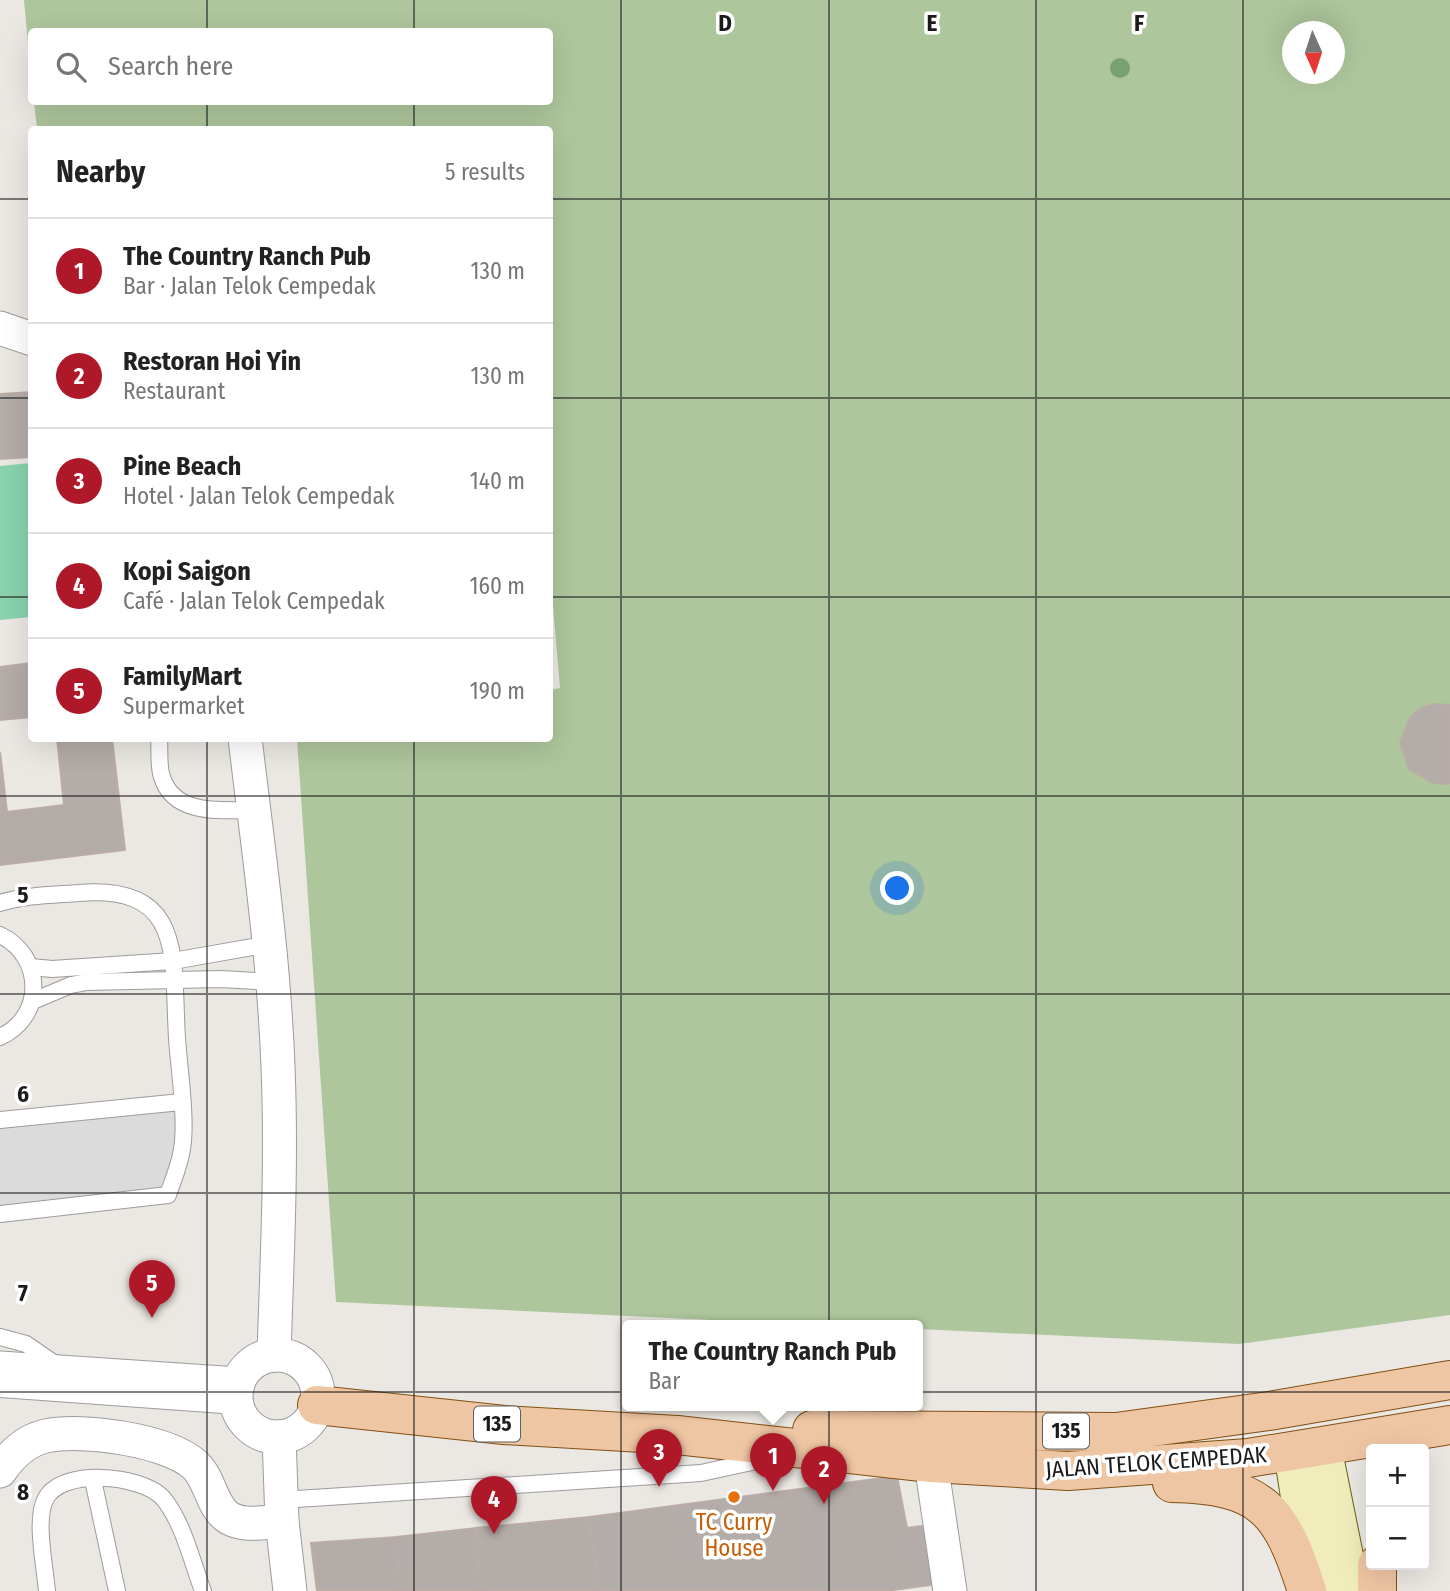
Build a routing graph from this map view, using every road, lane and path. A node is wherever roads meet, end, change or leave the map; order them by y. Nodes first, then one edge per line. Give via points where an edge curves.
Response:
1 (0, 328) edge
2 (28, 338) edge
3 (159, 742) edge
4 (246, 742) edge
5 (254, 810) junction
6 (0, 903) edge
7 (0, 936) edge
8 (269, 944) junction
9 (173, 961) junction
10 (32, 967) junction
11 (174, 979) junction
12 (273, 982) junction
13 (33, 1001) junction
14 (0, 1037) edge
15 (181, 1102) junction
16 (0, 1120) edge
17 (0, 1213) edge
18 (0, 1337) edge
19 (274, 1355) junction
20 (0, 1368) edge
21 (66, 1372) junction
22 (1450, 1380) edge
23 (0, 1390) edge
24 (1450, 1394) edge
25 (237, 1395) junction
26 (317, 1405) junction
27 (1450, 1425) edge
28 (1116, 1432) junction
29 (677, 1435) junction
30 (279, 1437) junction
31 (1450, 1441) edge
32 (1306, 1446) junction
33 (803, 1451) junction
34 (1429, 1452) edge
35 (931, 1463) junction
36 (0, 1471) edge
37 (1068, 1471) junction
38 (93, 1480) junction
39 (281, 1511) junction
40 (1377, 1570) edge
41 (47, 1591) edge
42 (117, 1591) edge
43 (203, 1591) edge
44 (290, 1591) edge
45 (950, 1591) edge
46 (1307, 1591) edge
47 (1315, 1591) edge
48 (1351, 1591) edge
49 (1377, 1591) edge

1 - 2 street
3 - 5 lane via 162,777 171,796 191,807
4 - 5 street
5 - 8 street
6 - 9 lane via 89,892 130,895 162,919
7 - 10 lane via 23,952
8 - 9 lane
8 - 12 street
9 - 10 lane
9 - 11 lane
10 - 13 lane
11 - 12 lane
11 - 13 lane via 71,985
11 - 15 lane
12 - 19 street via 280,1153
13 - 14 lane via 16,1028
15 - 16 lane
15 - 17 lane via 183,1148 168,1195
18 - 21 lane via 26,1344
19 - 25 street via 251,1364
19 - 26 street via 299,1361 308,1369 318,1392
20 - 21 street
21 - 25 street
22 - 28 main road, 135
23 - 25 lane
24 - 32 main road via 1352,1414 1322,1425
25 - 30 street via 248,1426
26 - 29 main road, JALAN TELOK CEMPEDAK / 135 via 504,1425
26 - 30 street via 304,1428
27 - 32 main road, JALAN TELOK CEMPEDAK / 135
28 - 29 main road, 135 via 919,1429
28 - 32 main road via 1258,1427
29 - 33 main road, JALAN TELOK CEMPEDAK / 135
30 - 39 street
31 - 34 main road
32 - 37 main road, JALAN TELOK CEMPEDAK / 135 via 1142,1467
32 - 47 street
32 - 48 street
33 - 35 main road, JALAN TELOK CEMPEDAK / 135
33 - 39 lane via 701,1473
35 - 37 main road, JALAN TELOK CEMPEDAK / 135
35 - 45 street
36 - 39 street via 25,1445 44,1436 69,1433 142,1441 166,1448 198,1467 221,1513 233,1520
37 - 46 main road via 1234,1489 1273,1516 1288,1538
38 - 41 lane via 71,1480 56,1486 45,1500 41,1519
38 - 42 lane
38 - 43 lane via 122,1479 148,1485 163,1499 184,1538
39 - 44 street
40 - 49 main road

